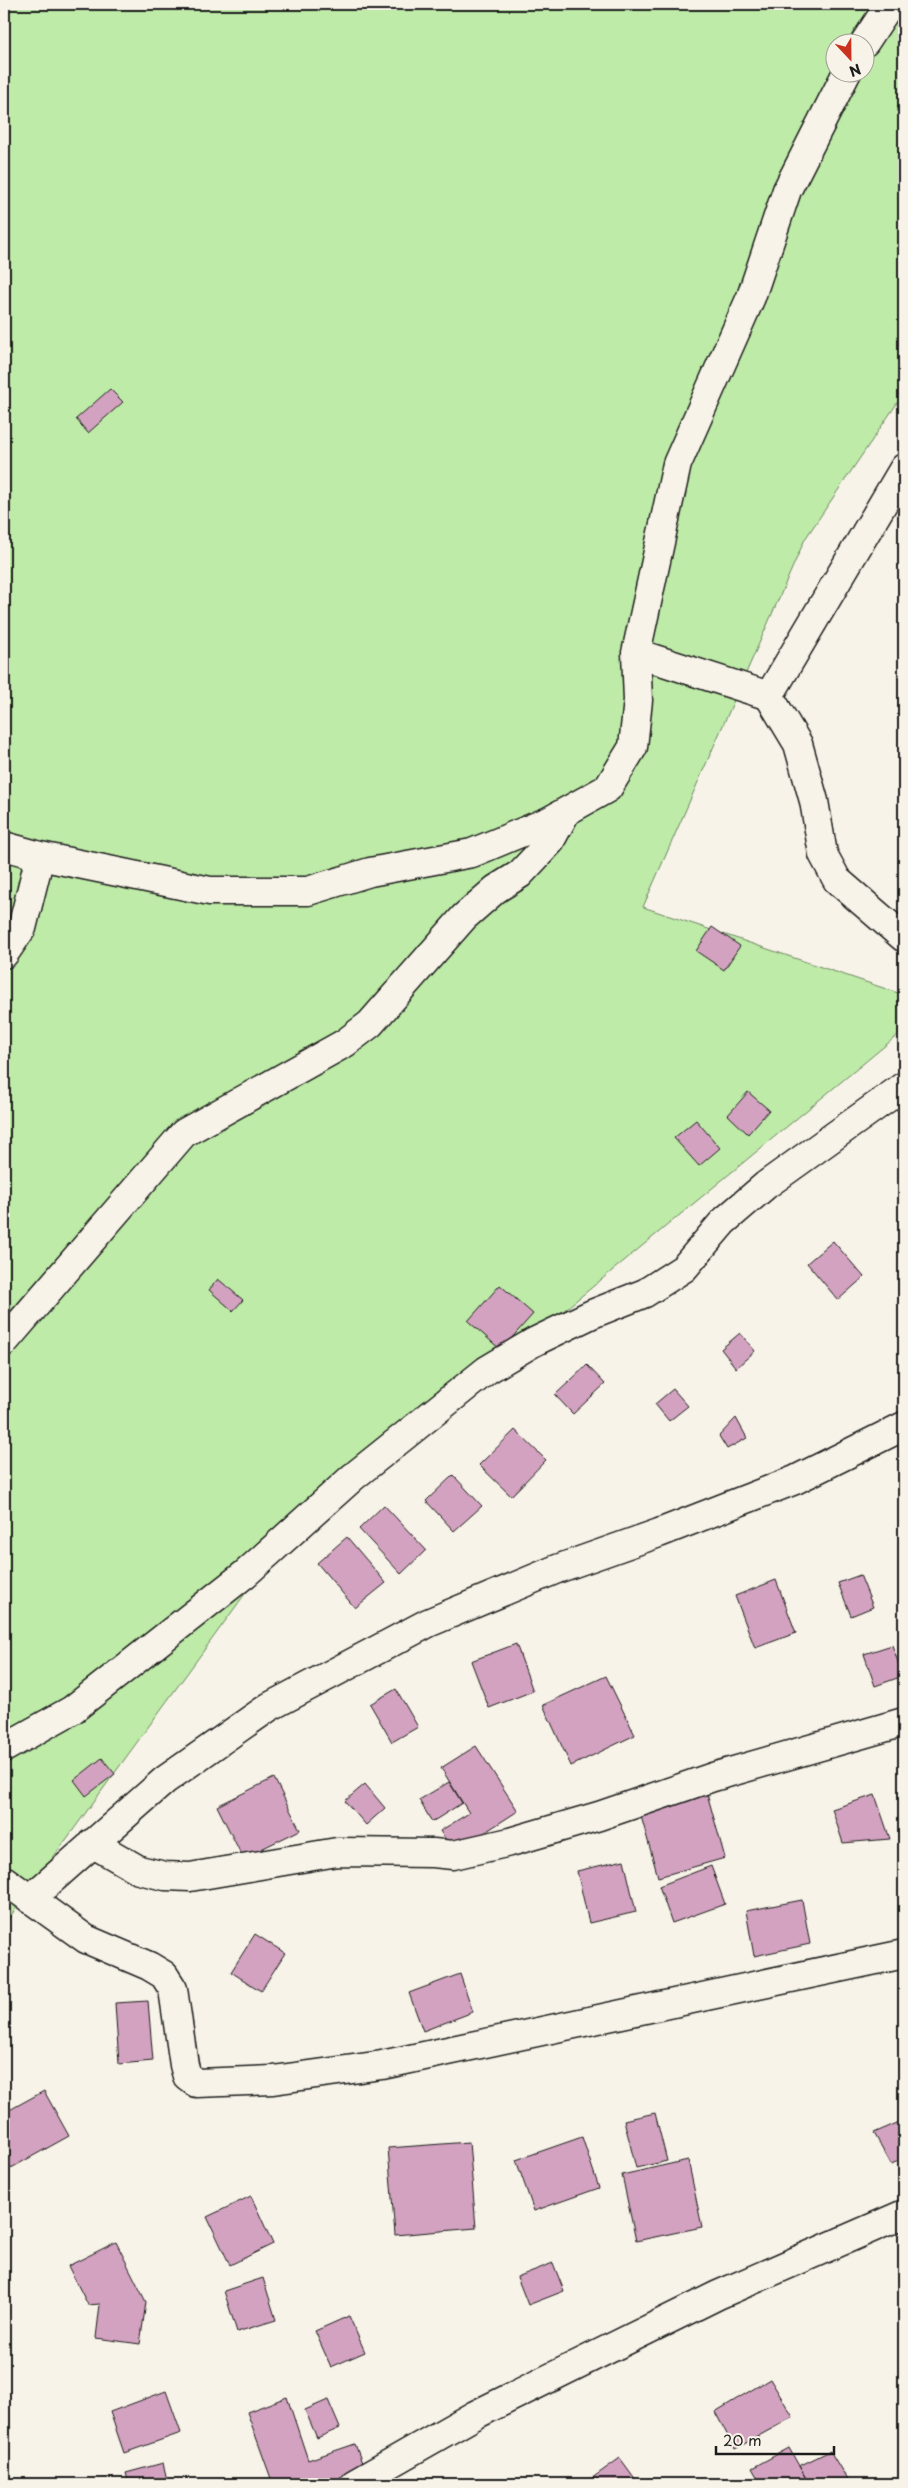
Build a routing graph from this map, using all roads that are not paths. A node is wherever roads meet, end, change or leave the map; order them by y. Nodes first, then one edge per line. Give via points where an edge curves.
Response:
1 (890, 4) edge
2 (872, 32) edge
3 (843, 82) edge
4 (904, 468) edge
5 (636, 653) junction
6 (770, 696) junction
7 (566, 812) junction
8 (4, 846) edge
9 (40, 856) junction
10 (904, 937) edge
11 (4, 954) edge
12 (904, 1086) edge
13 (4, 1342) edge
14 (904, 1426) edge
15 (904, 1722) edge
16 (4, 1748) edge
17 (92, 1843) junction
18 (4, 1880) edge
19 (30, 1899) junction
20 (904, 1954) edge
21 (904, 2214) edge
22 (354, 2484) edge

1 - 2 street
3 - 5 street via 787,190 751,297 677,464
4 - 6 street
5 - 6 street
5 - 7 street via 638,700 633,747 608,788
6 - 10 street via 798,744 814,801 823,854 837,880
7 - 9 street via 472,853 370,872 308,890 210,891
7 - 13 street via 549,843 520,874 496,889 464,917 370,1024 345,1043 184,1133
8 - 9 street
9 - 11 street via 22,928
12 - 16 street via 766,1185 724,1222 684,1268 645,1293 534,1342 487,1370 353,1477 245,1574 72,1710
14 - 17 street via 795,1480 557,1569 428,1623 269,1706 165,1780
15 - 17 street via 712,1777 582,1821 453,1855 337,1852 190,1877 139,1870
17 - 19 street
18 - 19 street
19 - 20 street via 86,1939 164,1975 173,1990 187,2076 196,2083 273,2080 382,2065
21 - 22 street via 718,2294 475,2415

